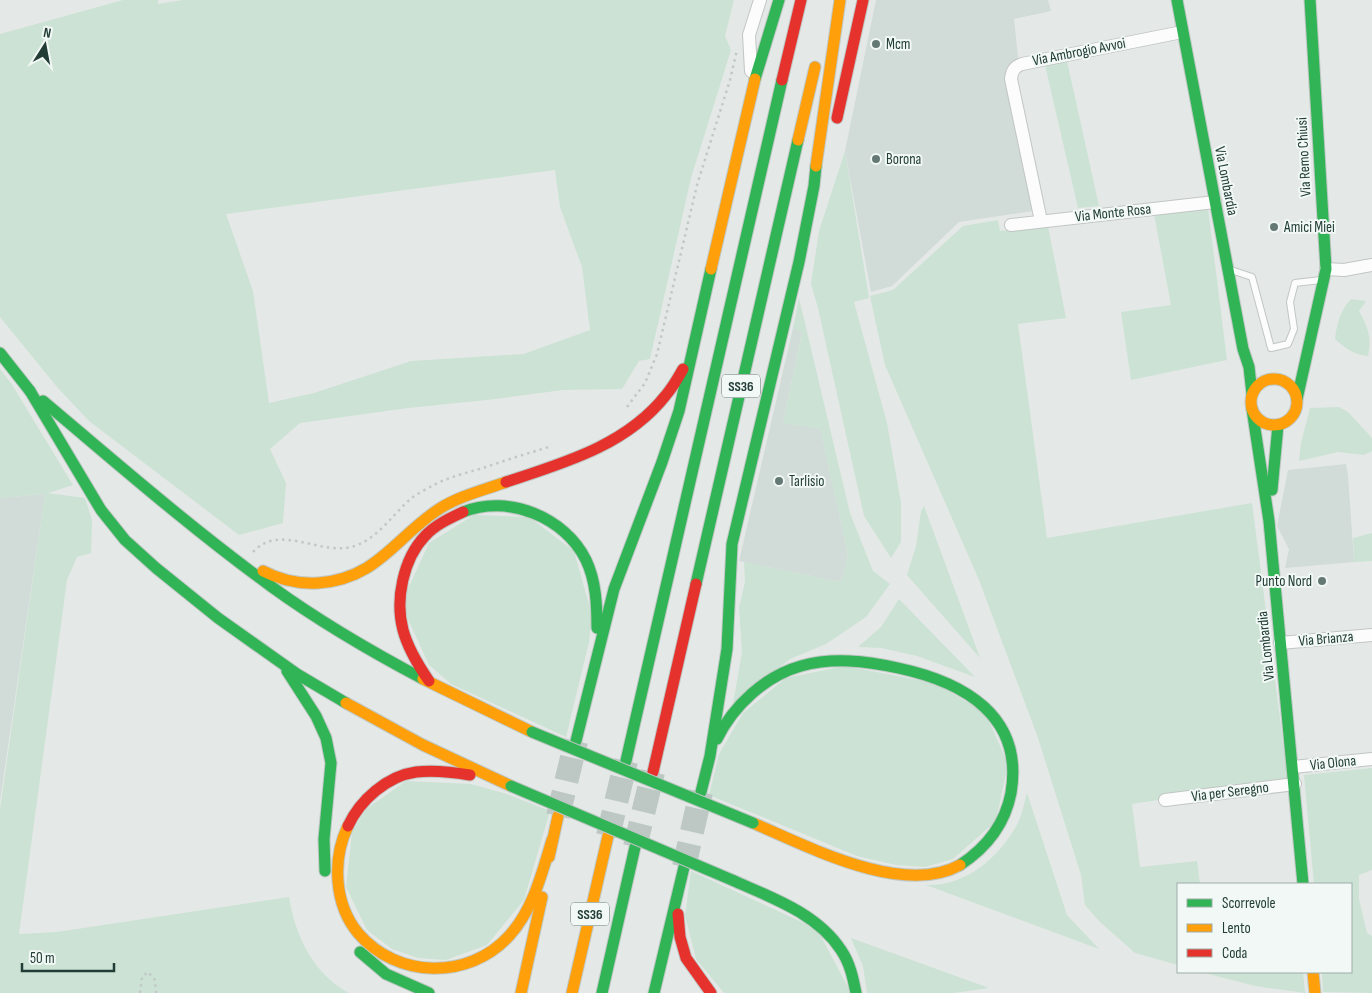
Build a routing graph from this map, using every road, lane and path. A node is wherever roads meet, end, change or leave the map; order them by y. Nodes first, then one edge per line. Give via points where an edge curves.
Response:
1 (760, 0) edge
2 (779, 0) edge
3 (801, 0) edge
4 (831, 0) edge
5 (840, 0) edge
6 (863, 0) edge
7 (1177, 0) edge
8 (1309, 2) edge
9 (824, 29) dead end
10 (1182, 32) junction
11 (738, 43) dead end
12 (818, 58) dead end
13 (752, 89) junction
14 (834, 130) dead end
15 (830, 149) dead end
16 (814, 186) junction
17 (1215, 202) junction
18 (1041, 221) junction
19 (1011, 225) dead end
20 (1372, 265) edge
21 (1228, 269) junction
22 (1325, 274) junction
23 (694, 350) junction
24 (0, 352) edge
25 (1305, 362) junction
26 (1249, 366) junction
27 (1273, 380) junction
28 (30, 391) junction
29 (1252, 394) junction
30 (1297, 399) junction
31 (1252, 409) junction
32 (622, 412) dead end
33 (1278, 425) junction
34 (555, 445) dead end
35 (1269, 521) junction
36 (214, 543) junction
37 (250, 554) dead end
38 (1372, 635) edge
39 (1280, 643) junction
40 (283, 665) junction
41 (430, 683) junction
42 (588, 689) junction
43 (576, 741) tunnel mouth
44 (710, 756) junction
45 (1372, 759) edge
46 (626, 761) tunnel mouth
47 (1293, 767) junction
48 (653, 772) tunnel mouth
49 (492, 778) junction
50 (1294, 784) junction
51 (702, 792) tunnel mouth
52 (1165, 800) dead end
53 (558, 816) tunnel mouth
54 (608, 836) tunnel mouth
55 (552, 840) junction
56 (635, 847) tunnel mouth
57 (684, 867) tunnel mouth
58 (1304, 883) edge
59 (676, 900) junction
60 (1313, 973) edge
61 (655, 991) edge
62 (140, 993) edge
63 (156, 993) edge
64 (429, 993) edge
65 (521, 993) edge
66 (572, 993) edge
67 (602, 993) edge
68 (711, 993) edge
69 (856, 993) edge
70 (1315, 993) edge

1 - 13 street via 749,35
2 - 13 main road
3 - 46 main road, SS36
4 - 9 main road
5 - 16 main road
6 - 14 main road
7 - 10 main road, Via Lombardia
8 - 22 main road, Via Remo Chiusi
10 - 17 main road, Via Lombardia
10 - 18 street, Via Ambrogio Avvoi via 1016,66 1012,79
11 - 32 path via 730,80 697,185 657,354 646,383
12 - 48 main road, SS36
13 - 23 main road
15 - 16 main road
16 - 44 main road via 732,544 727,649
17 - 18 street, Via Monte Rosa
17 - 21 main road, Via Lombardia
18 - 19 street, Via Monte Rosa
20 - 22 street
21 - 22 lane via 1252,277 1271,348 1288,344 1294,329 1290,302 1295,282
21 - 26 main road, Via Lombardia
22 - 25 main road, Via Remo Chiusi
23 - 36 main road via 675,384 637,426 582,456 459,499 438,510 372,565 350,577 326,583 297,582 269,575
23 - 42 main road via 679,412 614,589
24 - 28 main road
25 - 27 main road via 1295,374
25 - 30 main road, Via Remo Chiusi
26 - 27 main road
26 - 29 main road, Via Lombardia
27 - 29 main road via 1261,383
27 - 30 main road via 1289,384
28 - 36 main road
28 - 40 main road via 82,480 117,531 135,550 210,612
29 - 31 main road, Via Lombardia
30 - 33 main road via 1293,415
31 - 33 main road via 1262,422
31 - 35 main road, Via Lombardia
33 - 35 main road, Via Lombardia
34 - 37 path via 433,486 413,497 369,539 352,547 338,549 285,539 271,540
35 - 39 main road, Via Lombardia
36 - 41 main road via 273,588 374,653
38 - 39 street, Via Brianza
39 - 47 main road, Via Lombardia
40 - 49 main road via 377,721
40 - 64 main road via 316,716 326,738 331,763 324,839 326,891 336,917 362,956 386,974
41 - 42 main road via 404,638 401,586 410,557 427,533 450,518 472,509 497,505 522,508 545,518 566,534 581,552 592,576 596,603 597,626
41 - 44 main road, bridge via 532,732 862,868 908,876 936,874 959,867 998,831 1013,786 1010,744 998,722 964,689 934,676 887,664 848,660 812,662 781,672 753,692 732,715 720,731
42 - 43 main road
44 - 51 main road
45 - 47 street, Via Olona
47 - 50 main road
49 - 55 main road via 437,771 409,773 364,799 348,822 339,848 336,878 342,904 354,928 373,947 397,961 428,969 458,967 483,958 508,938 522,920
49 - 69 main road, bridge via 801,912 843,950 852,970
50 - 52 street, Via per Seregno
50 - 58 main road
53 - 55 main road
54 - 66 main road, SS36
55 - 65 main road
56 - 67 main road, SS36
57 - 59 main road
59 - 61 main road
59 - 68 main road via 686,958
60 - 70 main road
62 - 63 path via 142,977 148,972 155,980

